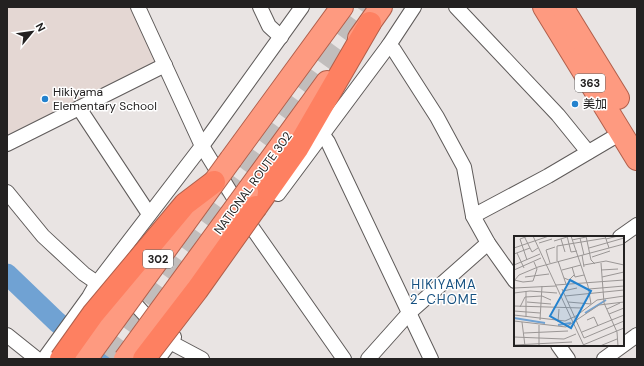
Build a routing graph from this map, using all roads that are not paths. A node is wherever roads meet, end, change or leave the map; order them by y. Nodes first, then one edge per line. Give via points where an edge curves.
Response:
1 (138, 7) edge
2 (260, 7) edge
3 (302, 7) edge
4 (342, 7) edge
5 (414, 7) edge
6 (456, 7) edge
7 (544, 7) edge
8 (562, 7) edge
9 (376, 15) edge
10 (281, 37) junction
11 (389, 45) junction
12 (165, 65) junction
13 (79, 108) junction
14 (629, 131) edge
15 (323, 135) junction
16 (7, 144) edge
17 (202, 146) junction
18 (588, 152) junction
19 (637, 159) edge
20 (214, 182) junction
21 (7, 192) edge
22 (251, 199) junction
23 (149, 214) junction
24 (473, 216) junction
25 (637, 225) edge
26 (253, 229) junction
27 (621, 236) edge
28 (488, 243) junction
29 (514, 280) edge
30 (97, 282) junction
31 (410, 312) junction
32 (637, 335) edge
33 (7, 336) edge
34 (166, 339) junction
35 (624, 344) edge
36 (559, 346) edge
37 (622, 346) edge
38 (52, 356) edge
39 (37, 359) edge
40 (86, 359) edge
41 (125, 359) edge
42 (154, 359) edge
43 (202, 359) edge
44 (344, 359) edge
45 (368, 359) edge
46 (432, 359) edge
47 (568, 359) edge
48 (604, 359) edge

1 - 12 street
2 - 10 street via 269,26
3 - 10 street
4 - 20 highway, 302, bridge
5 - 11 street
6 - 18 street via 558,115
7 - 14 highway, 363
8 - 14 highway, 363
9 - 22 highway via 297,149
10 - 17 street
11 - 15 street
11 - 24 street via 437,118 464,167
12 - 13 street
12 - 17 street
13 - 16 street
13 - 23 street
14 - 18 street
14 - 19 highway, 363
15 - 26 street
15 - 31 street
17 - 23 street
17 - 26 street
18 - 24 street
20 - 38 highway, bridge via 185,204 93,314
20 - 40 highway, 302, bridge
21 - 30 street via 42,236 84,274
22 - 34 highway, bridge via 242,238
22 - 41 highway, NATIONAL ROUTE 302 / 302, bridge
23 - 30 street
24 - 28 street
25 - 27 street
26 - 34 street
26 - 44 street
28 - 29 street
28 - 31 street
30 - 34 street via 136,305
30 - 38 street
31 - 45 street
31 - 46 street
32 - 35 street
33 - 39 street
34 - 42 highway, bridge
34 - 43 street
36 - 47 street
37 - 48 street

